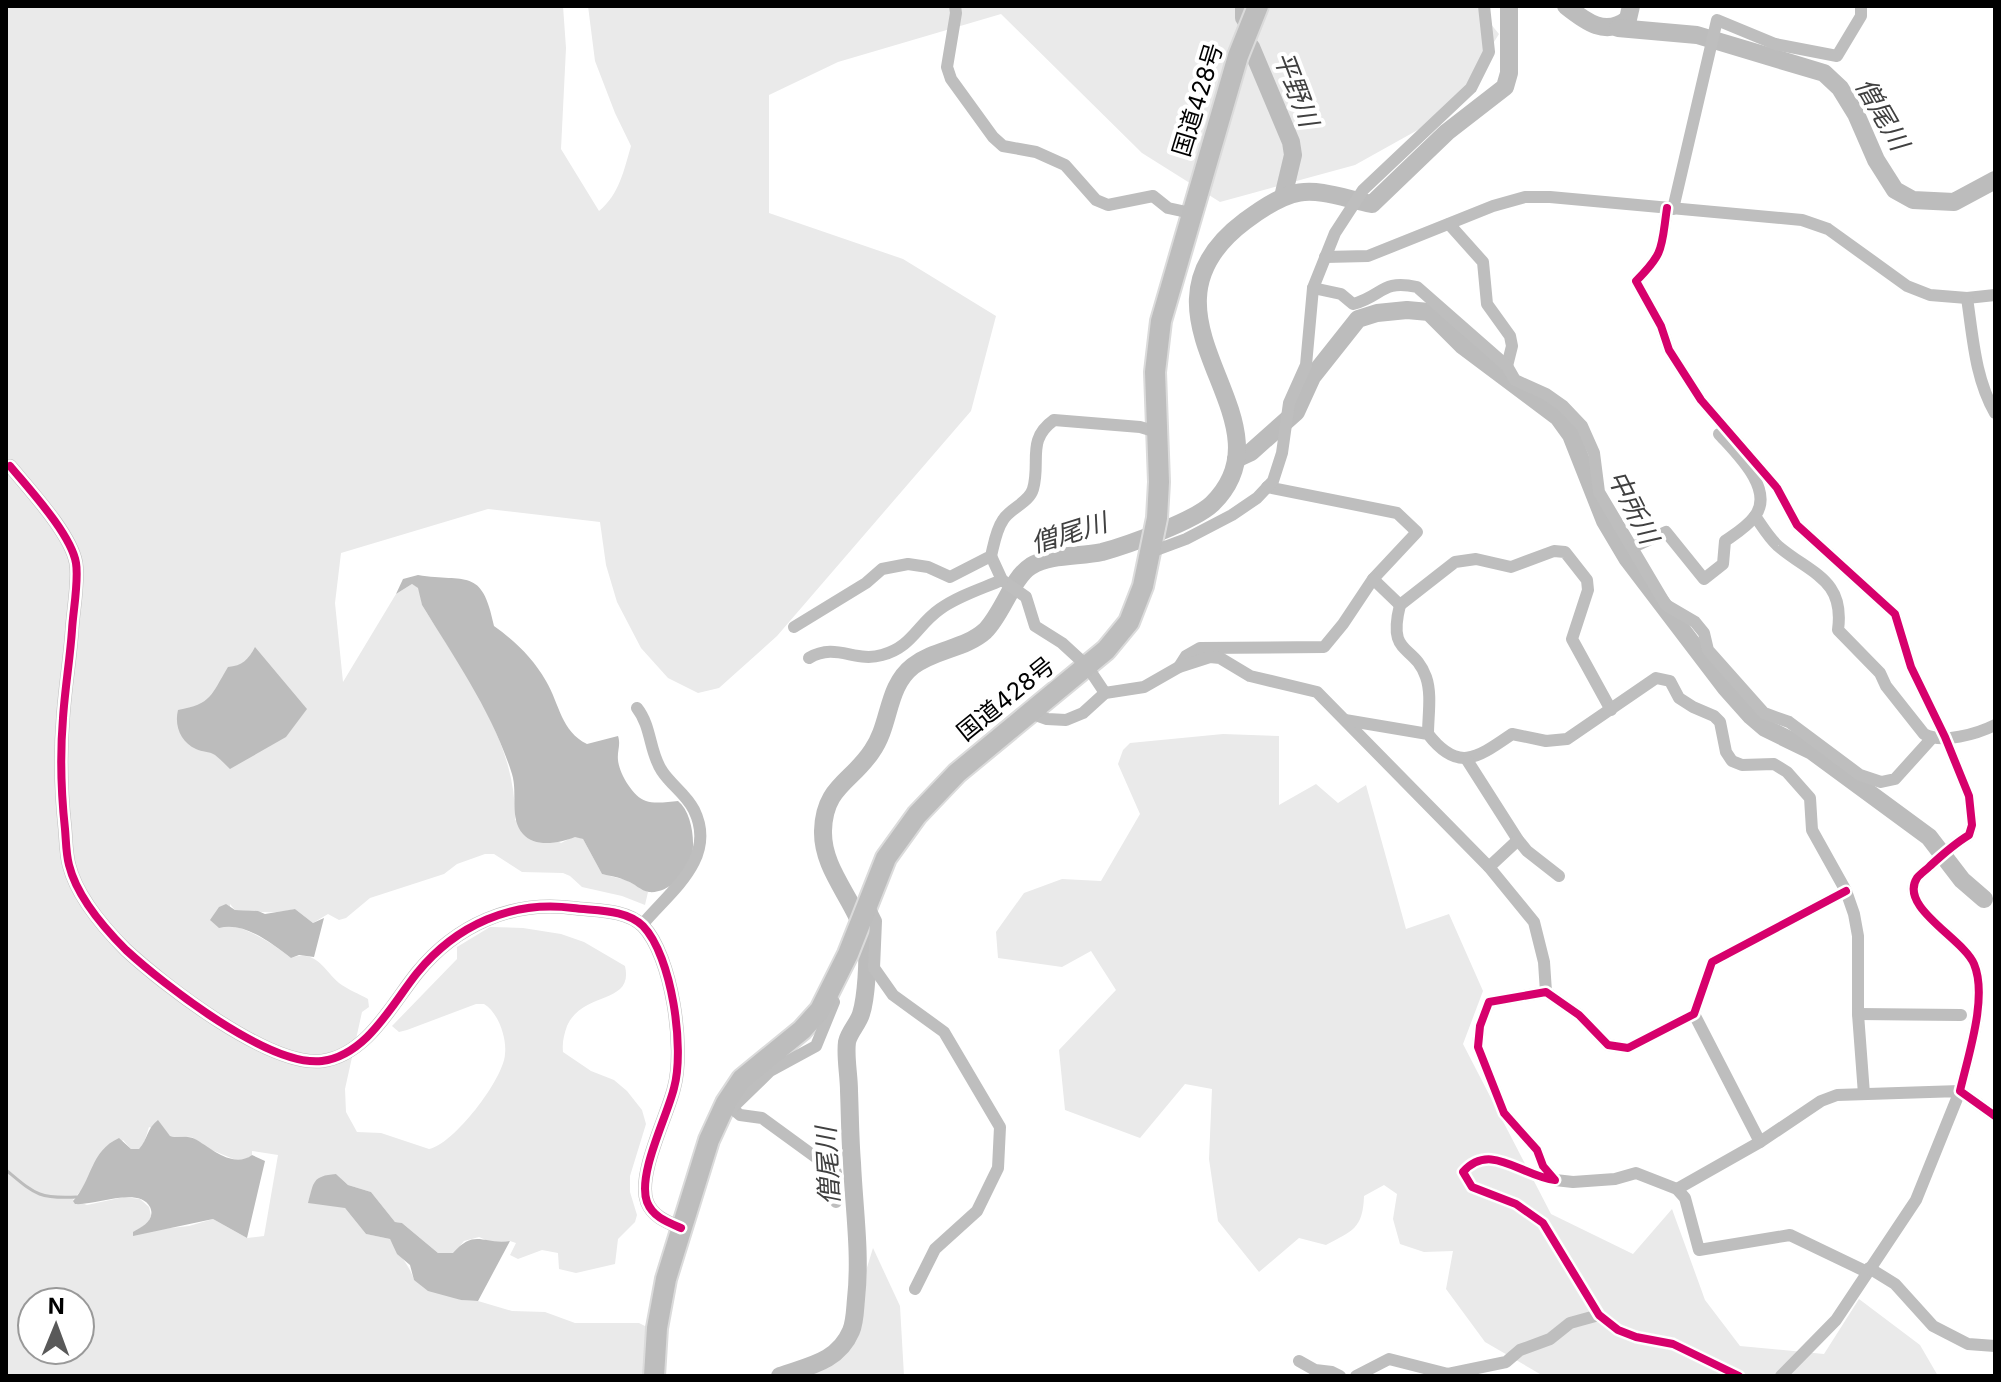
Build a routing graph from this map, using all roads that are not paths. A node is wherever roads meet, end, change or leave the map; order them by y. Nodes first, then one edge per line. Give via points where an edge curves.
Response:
1 (955, 6) edge
2 (1258, 6) edge
3 (1484, 6) edge
4 (1861, 6) edge
5 (1670, 209) junction
6 (1191, 213) junction
7 (1449, 224) junction
8 (1325, 257) junction
9 (1313, 288) junction
10 (1995, 295) edge
11 (1967, 298) junction
12 (1507, 366) junction
13 (1704, 404) junction
14 (1995, 413) edge
15 (1157, 432) junction
16 (10, 466) dead end
17 (1267, 487) junction
18 (1755, 516) junction
19 (1154, 535) junction
20 (1633, 547) junction
21 (991, 556) junction
22 (1373, 579) junction
23 (1002, 580) junction
24 (1400, 605) junction
25 (794, 627) dead end
26 (809, 658) dead end
27 (1087, 666) junction
28 (1179, 667) junction
29 (1105, 693) junction
30 (637, 708) dead end
31 (1611, 710) junction
32 (1030, 713) junction
33 (1345, 720) junction
34 (1995, 725) edge
35 (1428, 734) junction
36 (1945, 737) junction
37 (1932, 738) junction
38 (1467, 760) junction
39 (1518, 840) junction
40 (1489, 867) junction
41 (1559, 876) dead end
42 (1846, 891) junction
43 (863, 914) junction
44 (642, 925) junction
45 (1546, 992) junction
46 (1694, 1014) junction
47 (1858, 1014) junction
48 (1961, 1015) dead end
49 (1960, 1091) junction
50 (1864, 1094) junction
51 (729, 1105) junction
52 (1995, 1116) edge
53 (1760, 1142) junction
54 (1555, 1180) junction
55 (1677, 1189) junction
56 (836, 1202) dead end
57 (681, 1228) junction
58 (1868, 1270) junction
59 (915, 1289) dead end
60 (1599, 1315) junction
61 (1995, 1346) edge
62 (1299, 1361) dead end
63 (654, 1376) edge
64 (1340, 1376) edge
65 (1356, 1376) edge
66 (1739, 1376) edge
67 (1781, 1376) edge

1 - 6 street via 947,67 951,79 1003,146 1065,165 1096,200 1108,205 1153,196 1168,208
2 - 6 highway, 国道428号
3 - 8 street via 1489,52 1471,88 1363,190
4 - 5 street via 1861,16 1837,56 1775,44 1717,20
5 - 7 street via 1525,197
5 - 11 street via 1802,220 1828,229 1907,286 1930,295
5 - 13 street via 1656,260 1636,281 1669,350
6 - 15 highway, 国道428号 via 1161,321 1155,372
7 - 8 street via 1368,256
7 - 12 street via 1483,262 1487,304 1510,336
8 - 9 street
9 - 12 street via 1341,294 1353,304 1384,287 1417,287
9 - 17 street via 1306,365 1289,403 1282,453
10 - 11 street
11 - 14 street via 1978,374
12 - 20 street via 1515,380 1546,394 1582,426 1594,453 1599,492
13 - 18 street via 1702,415 1755,480 1761,494
13 - 36 street via 1777,488 1797,525 1895,614 1911,667
15 - 19 highway, 国道428号
15 - 21 street via 1065,420 1047,425 1037,442 1033,490 1002,520
16 - 44 street via 43,505 76,563 63,718 68,863 90,909 181,996 271,1050 324,1061 359,1043 419,970 492,916 548,905 623,914
17 - 19 street via 1232,515 1186,539
17 - 22 street via 1397,513 1417,532
18 - 20 street via 1725,541 1723,564 1704,579 1666,532
18 - 37 street via 1774,543 1826,580 1841,609 1838,630
19 - 27 highway, 国道428号 via 1129,622
20 - 37 street via 1666,605 1695,622 1708,650 1764,713 1789,722 1860,775 1881,782 1895,779
21 - 23 street
21 - 25 street via 950,577 908,564 882,569
22 - 24 street
22 - 28 street via 1324,647 1200,648
23 - 26 street via 941,608 911,641 886,654 870,658 829,650
23 - 27 street via 1026,597 1035,626
24 - 31 street via 1455,562 1476,559 1511,567 1565,552 1587,580 1588,590 1572,639
24 - 35 street via 1399,645 1416,660 1428,688
27 - 29 street
27 - 32 highway, 国道428号
28 - 29 street via 1144,687
28 - 33 street via 1220,658 1250,676 1317,692
29 - 32 street via 1066,720
30 - 44 street via 663,773 685,796 699,823 698,854 691,871
31 - 38 street via 1567,739 1512,734
31 - 42 street via 1656,678 1670,681 1679,698 1720,722 1732,761 1774,764 1810,798 1812,830
32 - 43 highway, 国道428号 via 957,773 917,815 886,858
33 - 35 street
33 - 40 street
34 - 36 street
35 - 38 street via 1451,757
36 - 37 street
36 - 49 street via 1969,796 1972,825 1969,835 1916,879 1913,889 1915,902 1963,946 1977,975 1975,1020
38 - 39 street
39 - 40 street
39 - 41 street
40 - 45 street via 1534,922
42 - 46 street via 1712,962
42 - 47 street via 1858,936
43 - 51 highway, 国道428号 via 820,1010 742,1079
43 - 59 street via 876,921 874,968 893,995 944,1032 1000,1127 998,1168 977,1211 935,1249
44 - 57 street via 658,947 669,978 678,1065 645,1187 651,1210
45 - 46 street via 1608,1045 1628,1048
45 - 54 street via 1489,1002 1478,1047 1504,1113
46 - 53 street
47 - 48 street
47 - 50 street
49 - 50 street
49 - 52 street
49 - 58 street via 1916,1200
50 - 53 street via 1821,1101
51 - 56 street via 740,1115 762,1118 836,1172
51 - 57 highway, 国道428号 via 709,1140
53 - 55 street
54 - 55 street via 1636,1173
54 - 60 street via 1486,1159 1472,1162 1463,1172 1472,1187 1516,1204 1543,1223
55 - 58 street via 1685,1198 1699,1250 1790,1235
57 - 63 highway, 国道428号 via 661,1303
58 - 61 street via 1895,1284 1933,1326 1968,1344
58 - 67 street via 1836,1320
60 - 65 street via 1570,1323 1506,1362 1448,1374 1389,1359
60 - 66 street via 1618,1330 1673,1344
62 - 64 street

